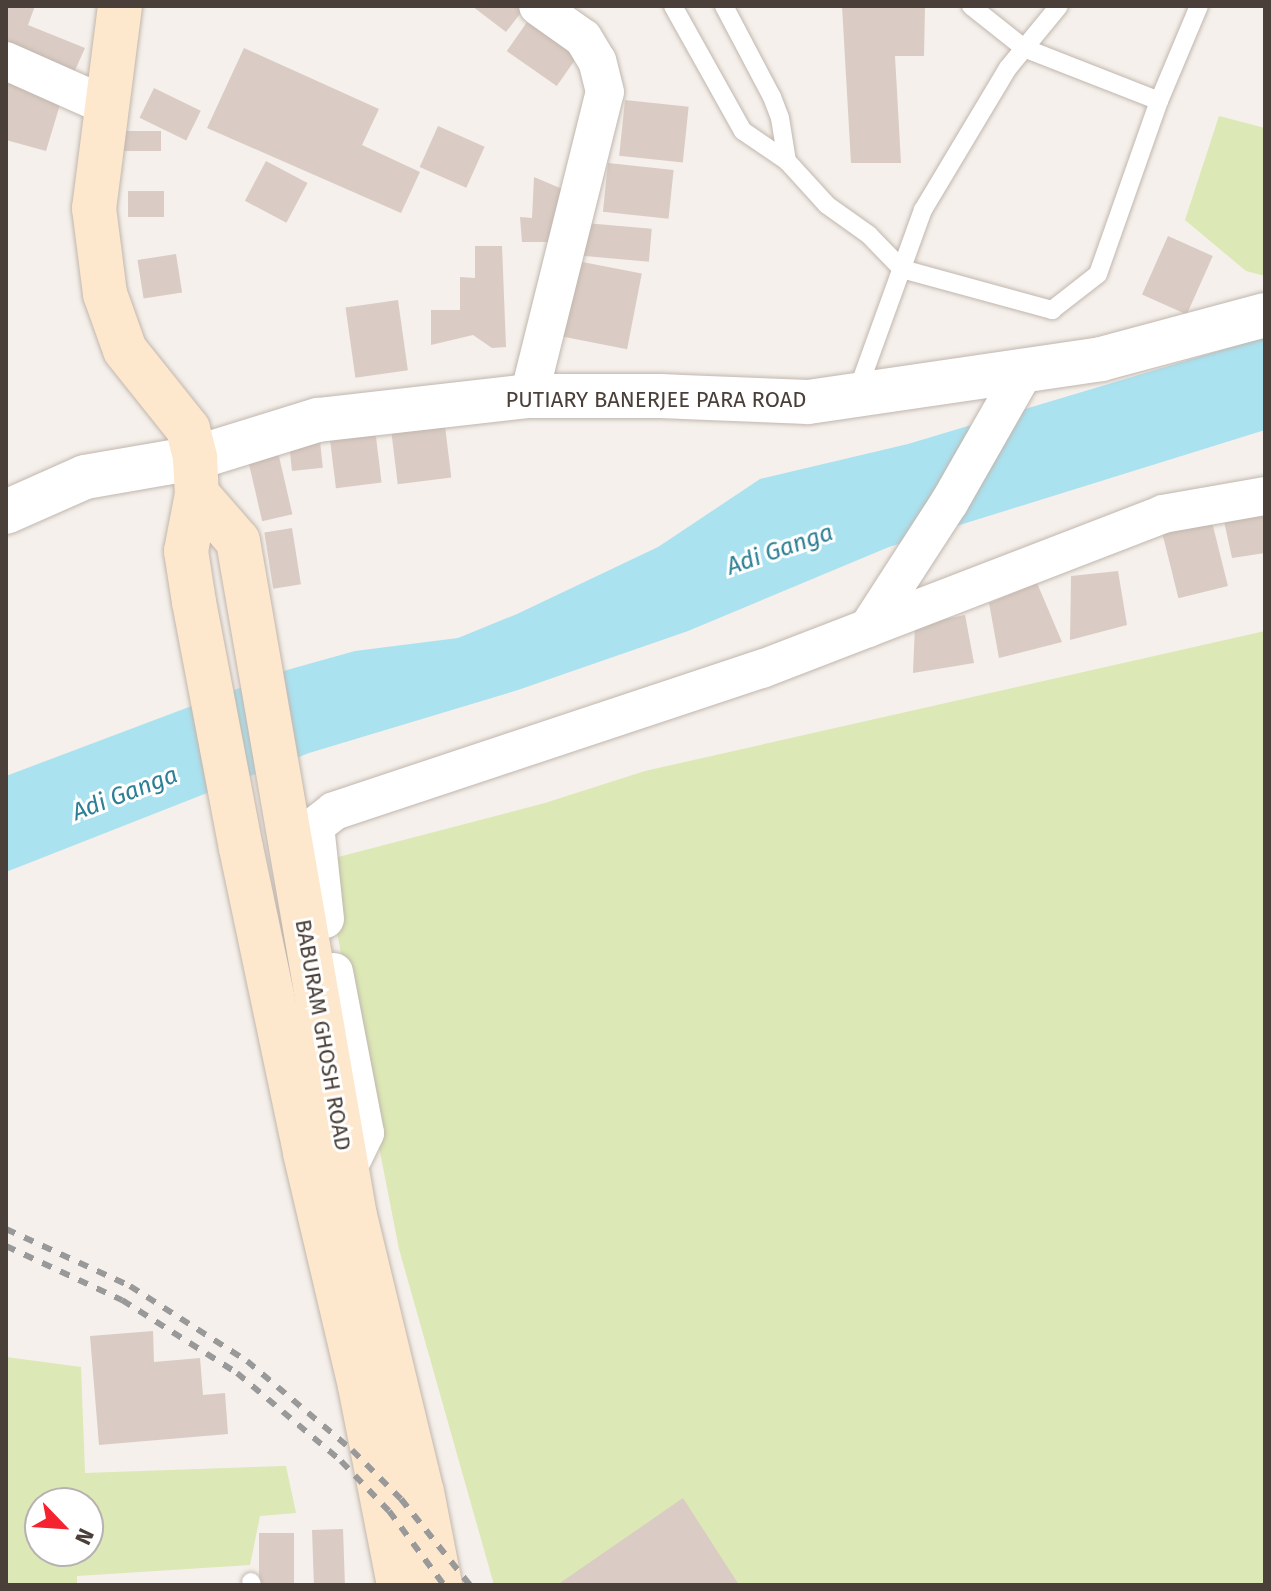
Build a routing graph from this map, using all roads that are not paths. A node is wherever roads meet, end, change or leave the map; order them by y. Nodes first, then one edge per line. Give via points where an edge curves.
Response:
1 (120, 6) edge
2 (538, 6) edge
3 (673, 6) edge
4 (724, 6) edge
5 (971, 6) edge
6 (1059, 6) edge
7 (1199, 6) edge
8 (1024, 48) junction
9 (6, 61) edge
10 (1159, 101) junction
11 (107, 106) junction
12 (787, 161) junction
13 (902, 269) junction
14 (1265, 315) edge
15 (1025, 370) junction
16 (856, 395) junction
17 (529, 396) junction
18 (196, 476) junction
19 (1265, 496) edge
20 (6, 512) edge
21 (868, 628) junction
22 (331, 1153) junction
23 (399, 1585) edge
24 (440, 1585) edge

1 - 11 main road
2 - 17 street via 583,38 597,61 605,92
3 - 12 lane via 743,131
4 - 12 lane via 772,97
5 - 8 lane
6 - 8 lane
7 - 10 lane
8 - 10 lane
8 - 13 lane via 923,210
9 - 11 street
10 - 13 lane via 1098,274 1052,310
11 - 18 main road via 94,208 105,294 125,350 188,429
12 - 13 lane via 827,205 869,235
13 - 16 lane
14 - 15 street, PUTIARY BANERJEE PARA ROAD via 1101,359
15 - 16 street, PUTIARY BANERJEE PARA ROAD
15 - 21 street via 949,503
16 - 17 street, PUTIARY BANERJEE PARA ROAD via 808,402
17 - 18 street, PUTIARY BANERJEE PARA ROAD via 318,420
18 - 20 street, PUTIARY BANERJEE PARA ROAD via 85,477
18 - 22 main road, BABURAM GHOSH ROAD via 186,551 194,602
18 - 22 main road, BABURAM GHOSH ROAD via 238,541
19 - 21 street via 1163,514
21 - 22 street via 762,669 334,811 315,826 318,886 365,1133
22 - 23 main road, BABURAM GHOSH ROAD via 360,1386
22 - 24 main road, BABURAM GHOSH ROAD

